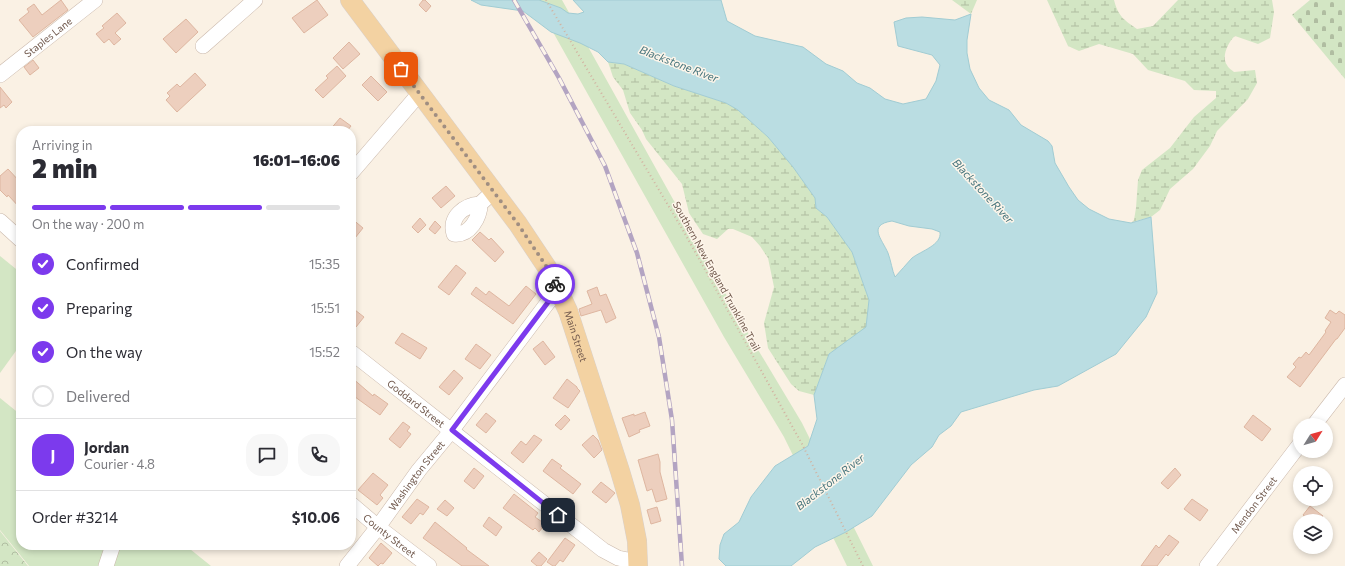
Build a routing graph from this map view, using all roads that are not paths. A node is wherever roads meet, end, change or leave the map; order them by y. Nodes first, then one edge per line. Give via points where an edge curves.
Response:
1 (95, 0) edge
2 (255, 0) edge
3 (350, 0) edge
4 (203, 46) dead end
5 (0, 75) edge
6 (419, 94) junction
7 (356, 167) edge
8 (0, 222) edge
9 (16, 236) edge
10 (558, 289) junction
11 (356, 356) edge
12 (1345, 385) edge
13 (1319, 418) edge
14 (452, 430) junction
15 (1293, 453) edge
16 (356, 508) edge
17 (378, 527) junction
18 (111, 550) edge
19 (638, 564) edge
20 (106, 566) edge
21 (347, 566) edge
22 (429, 566) edge
23 (1206, 566) edge

1 - 5 street, Staples Lane
2 - 4 street
3 - 6 main road, Main Street
6 - 7 street
6 - 10 main road, Main Street via 487,198 532,246
8 - 9 street
10 - 14 street, Washington Street
10 - 19 main road, Main Street via 568,310 630,505
11 - 14 street, Goddard Street
12 - 13 street
14 - 17 street, Washington Street
14 - 19 street, Goddard Street via 603,550
15 - 23 street, Mendon Street
16 - 17 street, County Street
17 - 21 street, Washington Street
17 - 22 street, County Street
18 - 20 street

